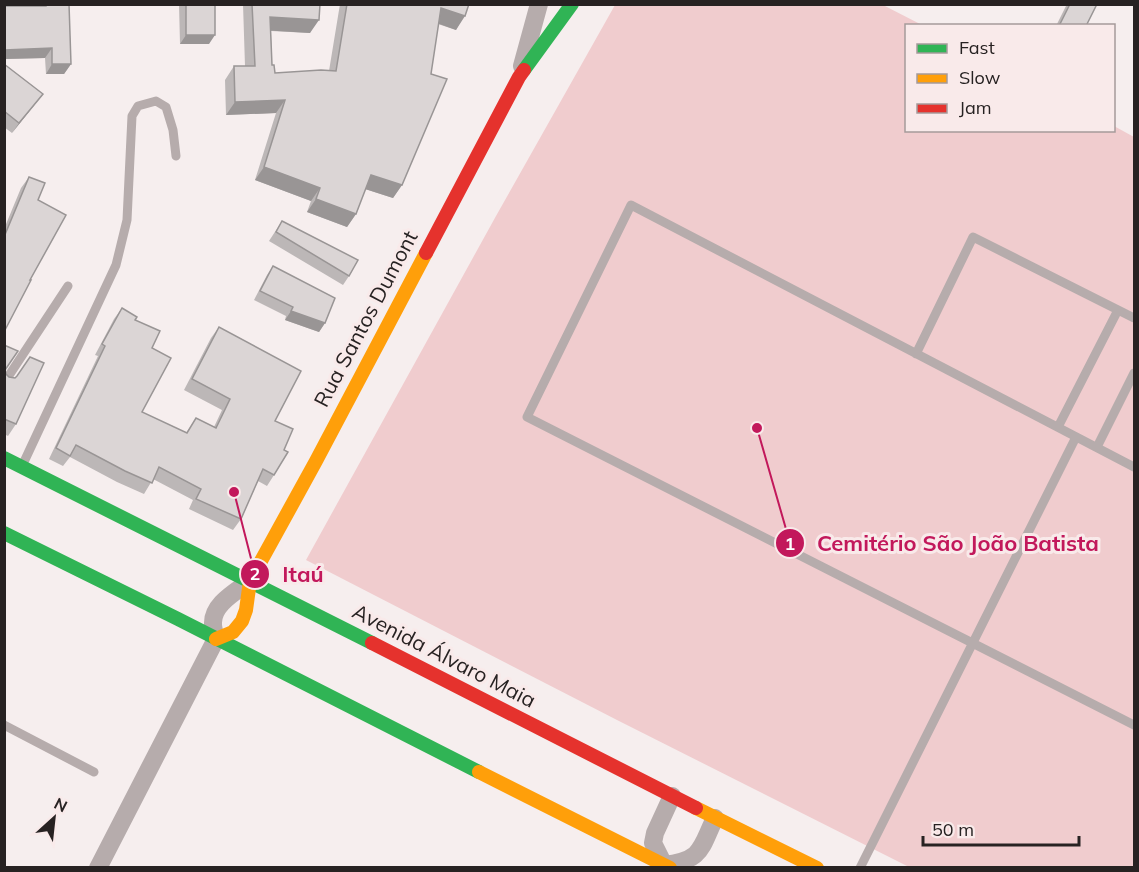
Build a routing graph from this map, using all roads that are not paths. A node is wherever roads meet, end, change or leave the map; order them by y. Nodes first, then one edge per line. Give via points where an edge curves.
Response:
1 (539, 4) edge
2 (572, 4) edge
3 (519, 77) junction
4 (176, 156) dead end
5 (68, 286) dead end
6 (1118, 310) junction
7 (1134, 318) edge
8 (916, 354) junction
9 (1134, 373) edge
10 (4, 382) edge
11 (1058, 427) junction
12 (1076, 436) junction
13 (1097, 447) junction
14 (4, 458) edge
15 (22, 466) junction
16 (1134, 467) edge
17 (4, 533) edge
18 (250, 581) junction
19 (216, 639) junction
20 (973, 643) junction
21 (4, 725) edge
22 (1134, 725) edge
23 (94, 772) dead end
24 (672, 796) junction
25 (715, 818) junction
26 (98, 867) edge
27 (666, 867) edge
28 (817, 867) edge
29 (860, 867) edge

1 - 3 street, Rua Santos Dumont
2 - 3 main road, Rua Santos Dumont
3 - 18 main road, Rua Santos Dumont
4 - 15 lane via 166,107 156,101 138,106 132,116 127,220 116,265
5 - 10 lane
6 - 7 lane
6 - 8 lane via 974,237
6 - 11 lane
8 - 11 lane
8 - 20 lane via 631,205 527,417
9 - 13 lane
11 - 12 lane
12 - 13 lane
12 - 20 lane
13 - 16 lane
14 - 15 main road, Avenida Álvaro Maia
15 - 18 main road, Avenida Álvaro Maia
17 - 19 main road
18 - 19 main road, Rua Santos Dumont via 242,621 233,632
18 - 19 street, Rua Santos Dumont via 217,608 213,622
18 - 24 main road, Avenida Álvaro Maia
19 - 26 street, Rua Santos Dumont
19 - 27 main road
20 - 22 lane
20 - 29 lane
21 - 23 lane
24 - 25 main road, Avenida Álvaro Maia
24 - 27 street via 653,843
25 - 27 street via 697,854
25 - 28 main road, Avenida Álvaro Maia

